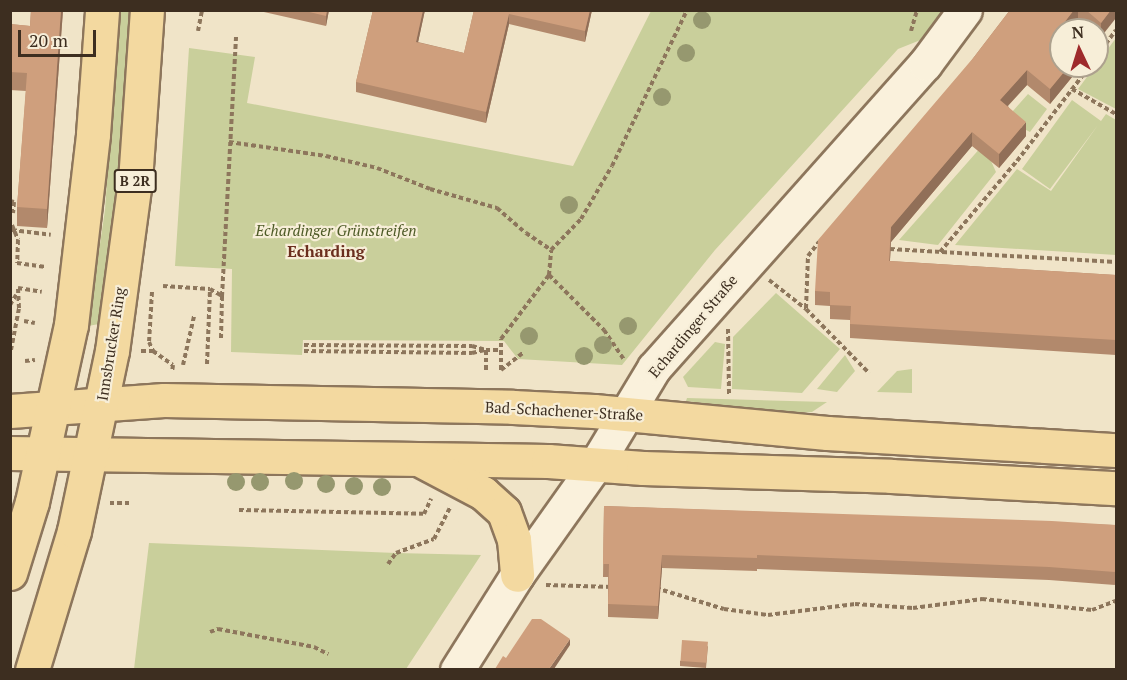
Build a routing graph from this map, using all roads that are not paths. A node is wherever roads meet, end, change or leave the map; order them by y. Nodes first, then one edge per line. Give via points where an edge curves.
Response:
1 (102, 10) edge
2 (147, 10) edge
3 (965, 10) edge
4 (102, 402) junction
5 (54, 407) junction
6 (10, 411) edge
7 (626, 414) junction
8 (1116, 450) edge
9 (10, 453) edge
10 (43, 454) junction
11 (91, 455) junction
12 (418, 459) junction
13 (596, 464) junction
14 (1116, 488) edge
15 (10, 573) edge
16 (517, 575) junction
17 (32, 669) edge
18 (457, 669) edge

1 - 5 main road via 93,134 71,325
2 - 4 main road, Innsbrucker Ring / B 2R via 135,181
3 - 7 street, Echardinger Straße via 925,64 654,368
4 - 5 main road, Bad-Schachener-Straße
4 - 7 main road, Bad-Schachener-Straße via 420,404
4 - 11 main road, Innsbrucker Ring / B 2R
5 - 6 main road, Bad-Schachener-Straße
5 - 10 main road
7 - 8 main road, Bad-Schachener-Straße via 816,432
7 - 13 street, Echardinger Straße
9 - 10 main road
10 - 11 main road
10 - 15 main road
11 - 12 main road
11 - 17 main road, Innsbrucker Ring / B 2R via 74,531
12 - 13 main road
12 - 16 main road via 483,493 504,512 514,539
13 - 14 main road
13 - 16 street, Echardinger Straße
16 - 18 street, Echardinger Straße

